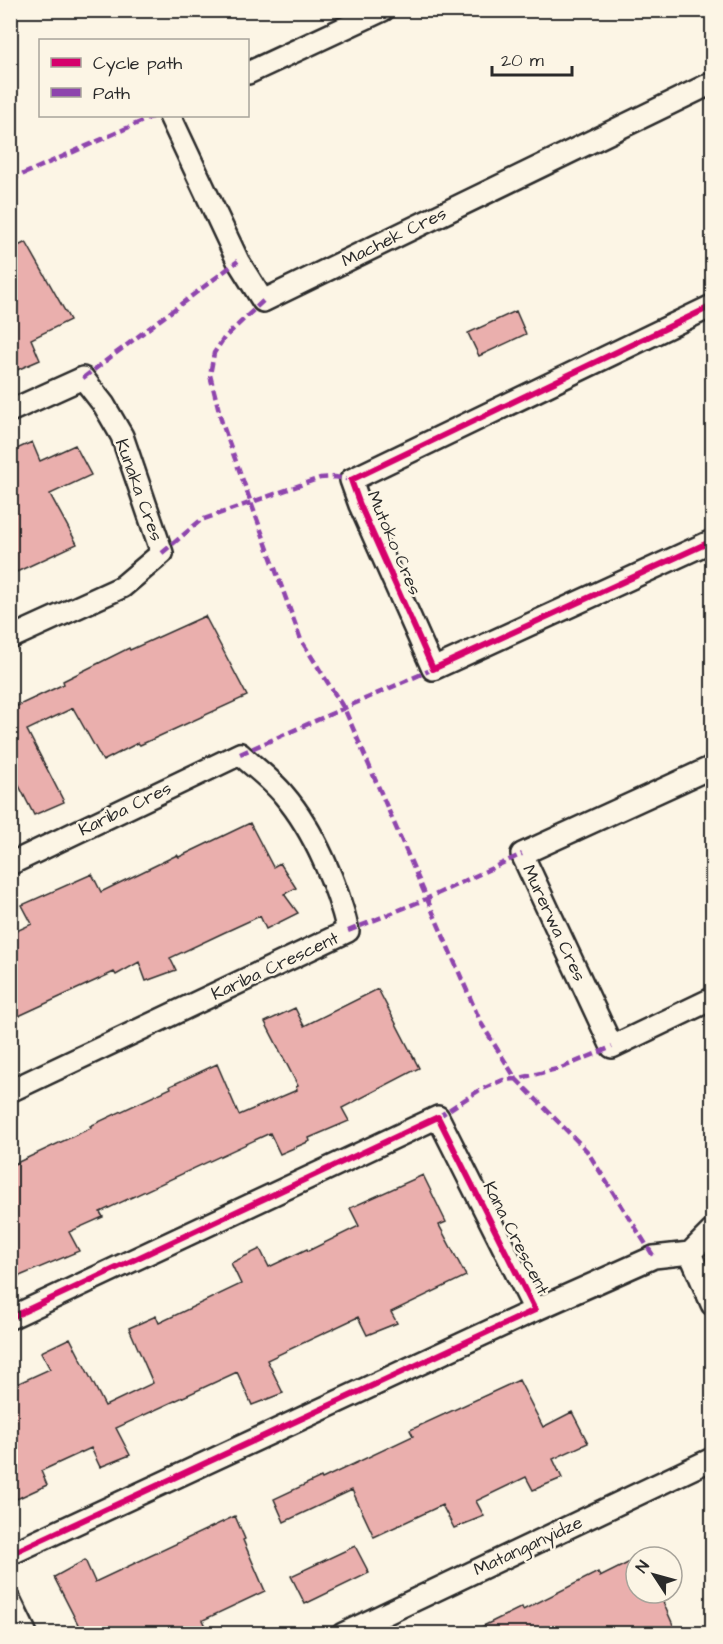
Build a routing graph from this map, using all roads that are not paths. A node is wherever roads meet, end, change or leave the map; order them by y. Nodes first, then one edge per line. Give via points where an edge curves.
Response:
1 (383, 10) edge
2 (249, 73) edge
3 (712, 83) edge
4 (170, 117) edge
5 (712, 306) edge
6 (10, 411) edge
7 (712, 541) edge
8 (10, 638) edge
9 (240, 754) joint
10 (712, 767) edge
11 (10, 864) edge
12 (712, 999) edge
13 (10, 1091) edge
14 (712, 1231) edge
15 (690, 1253) junction
16 (712, 1304) edge
17 (535, 1310) junction
18 (10, 1318) edge
19 (712, 1459) edge
20 (10, 1554) edge
21 (10, 1601) edge
22 (26, 1634) edge
23 (344, 1634) edge

1 - 2 street
3 - 4 street, Machek Cres via 263,301 238,261
5 - 7 street, Mutoko Cres via 351,480 433,669
6 - 8 street, Kunaka Cres via 83,378 122,436 162,553 122,587
9 - 11 street, Kariba Cres
9 - 13 street, Kariba Crescent via 284,794 317,845 348,932
10 - 12 street, Murerwa Cres via 522,854 612,1047
14 - 15 street
15 - 16 street
15 - 17 street via 654,1257
17 - 18 street, Kana Crescent via 438,1117
17 - 20 street, Kana Crescent
19 - 23 street, Matanganyidze
21 - 22 street

